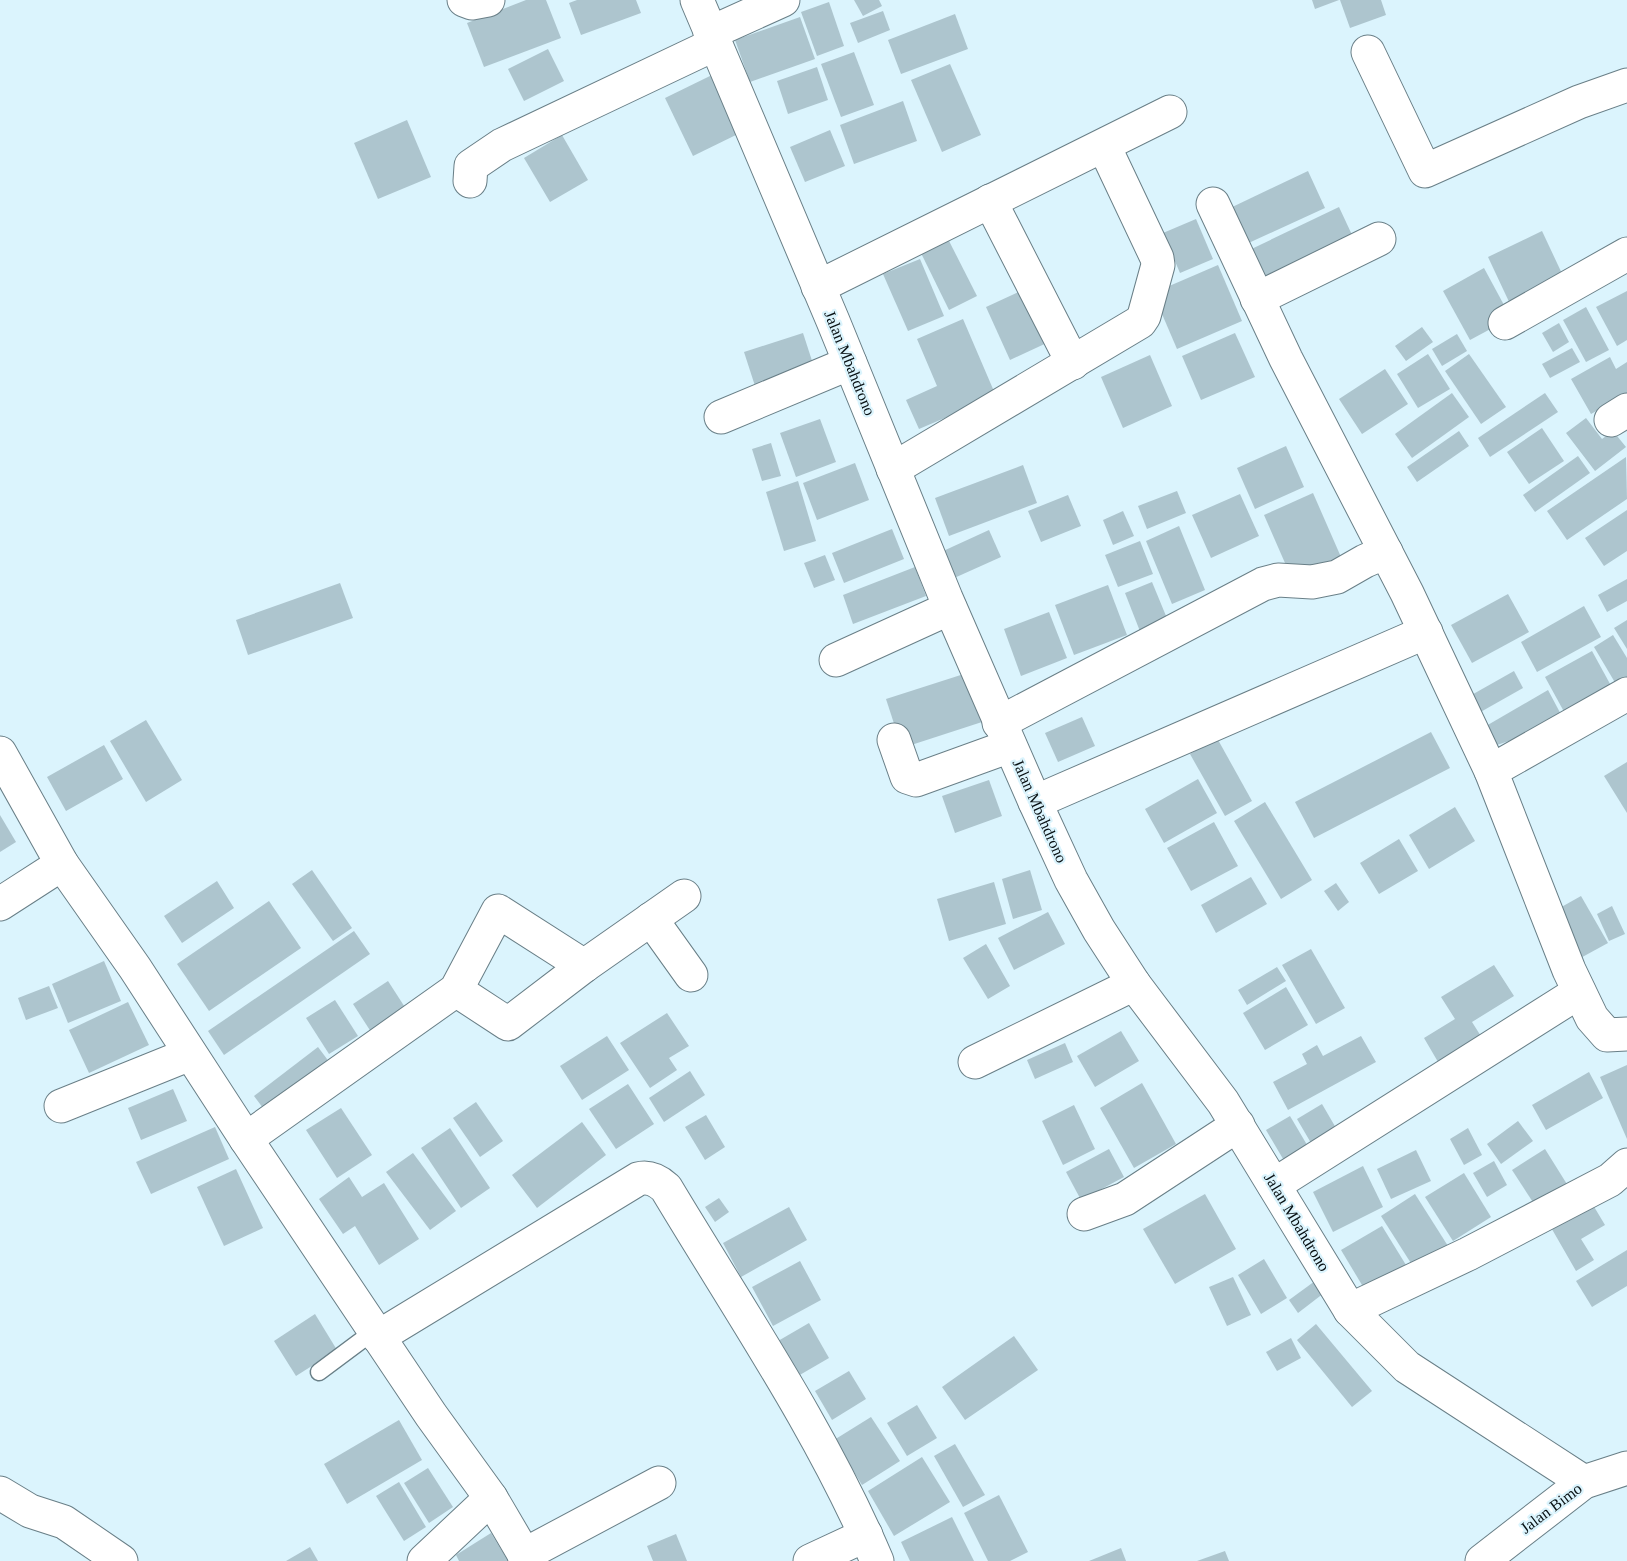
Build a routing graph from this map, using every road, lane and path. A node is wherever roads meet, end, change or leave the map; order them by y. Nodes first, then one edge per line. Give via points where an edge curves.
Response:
1 (464, 0) edge
2 (488, 0) edge
3 (697, 0) edge
4 (783, 0) edge
5 (713, 38) junction
6 (1368, 52) dead end
7 (1627, 85) edge
8 (1170, 112) dead end
9 (1104, 146) junction
10 (470, 181) dead end
11 (990, 201) junction
12 (1212, 204) dead end
13 (1379, 239) dead end
14 (1627, 254) edge
15 (818, 287) junction
16 (1257, 299) junction
17 (1505, 324) dead end
18 (850, 363) junction
19 (1073, 363) junction
20 (721, 417) dead end
21 (893, 469) junction
22 (1386, 552) junction
23 (950, 608) junction
24 (1426, 632) junction
25 (836, 660) dead end
26 (1627, 694) edge
27 (1005, 734) junction
28 (894, 740) dead end
29 (3, 763) edge
30 (1491, 771) junction
31 (1035, 802) junction
32 (62, 864) junction
33 (684, 896) dead end
34 (0, 904) edge
35 (651, 919) junction
36 (584, 966) junction
37 (691, 975) dead end
38 (1134, 984) junction
39 (456, 990) junction
40 (1579, 992) junction
41 (1627, 1034) edge
42 (190, 1054) junction
43 (975, 1062) dead end
44 (61, 1106) dead end
45 (1238, 1125) junction
46 (246, 1139) junction
47 (1627, 1165) edge
48 (1274, 1185) junction
49 (1084, 1214) dead end
50 (1350, 1310) junction
51 (376, 1334) junction
52 (319, 1372) dead end
53 (1627, 1468) edge
54 (1584, 1482) junction
55 (659, 1483) dead end
56 (0, 1493) edge
57 (491, 1498) junction
58 (871, 1548) edge
59 (526, 1558) edge
60 (121, 1561) edge
61 (424, 1561) edge
62 (810, 1561) edge
63 (1482, 1561) edge

1 - 2 street
3 - 5 street, Jalan Mbahdrono
4 - 5 street
5 - 10 street via 502,145 471,166
5 - 15 street, Jalan Mbahdrono
6 - 7 street via 1425,171 1579,102
8 - 9 street
9 - 11 street
9 - 19 street via 1158,266 1140,322
11 - 15 street
11 - 19 street
12 - 16 street
13 - 16 street
14 - 17 street
15 - 18 street, Jalan Mbahdrono
16 - 22 street
18 - 20 street
18 - 21 street, Jalan Mbahdrono
19 - 21 street
21 - 23 street, Jalan Mbahdrono
22 - 24 street
22 - 27 street via 1337,577 1263,584
23 - 25 street
23 - 27 street, Jalan Mbahdrono
24 - 30 street
24 - 31 street
26 - 30 street
27 - 28 street via 916,780 907,777
27 - 31 street, Jalan Mbahdrono
29 - 32 street
30 - 40 street
31 - 38 street, Jalan Mbahdrono via 1071,880
32 - 34 street
32 - 42 street
33 - 35 street
35 - 36 street
35 - 37 street
36 - 39 street via 508,1024
36 - 39 street via 498,911
38 - 43 street
38 - 45 street, Jalan Mbahdrono
39 - 46 street
40 - 41 street via 1592,1018 1607,1035
40 - 48 street
42 - 44 street
42 - 46 street
45 - 48 street, Jalan Mbahdrono
45 - 49 street via 1125,1199
46 - 51 street
47 - 50 street via 1610,1180
48 - 50 street, Jalan Mbahdrono
50 - 54 street, Jalan Mbahdrono via 1407,1367
51 - 52 lane
51 - 57 street
51 - 58 street via 638,1179 646,1177 659,1182 796,1401
53 - 54 street, Jalan Bimo
54 - 63 street, Jalan Bimo
55 - 59 street
56 - 60 street via 30,1511 64,1522
57 - 59 street
57 - 61 street
58 - 62 street

